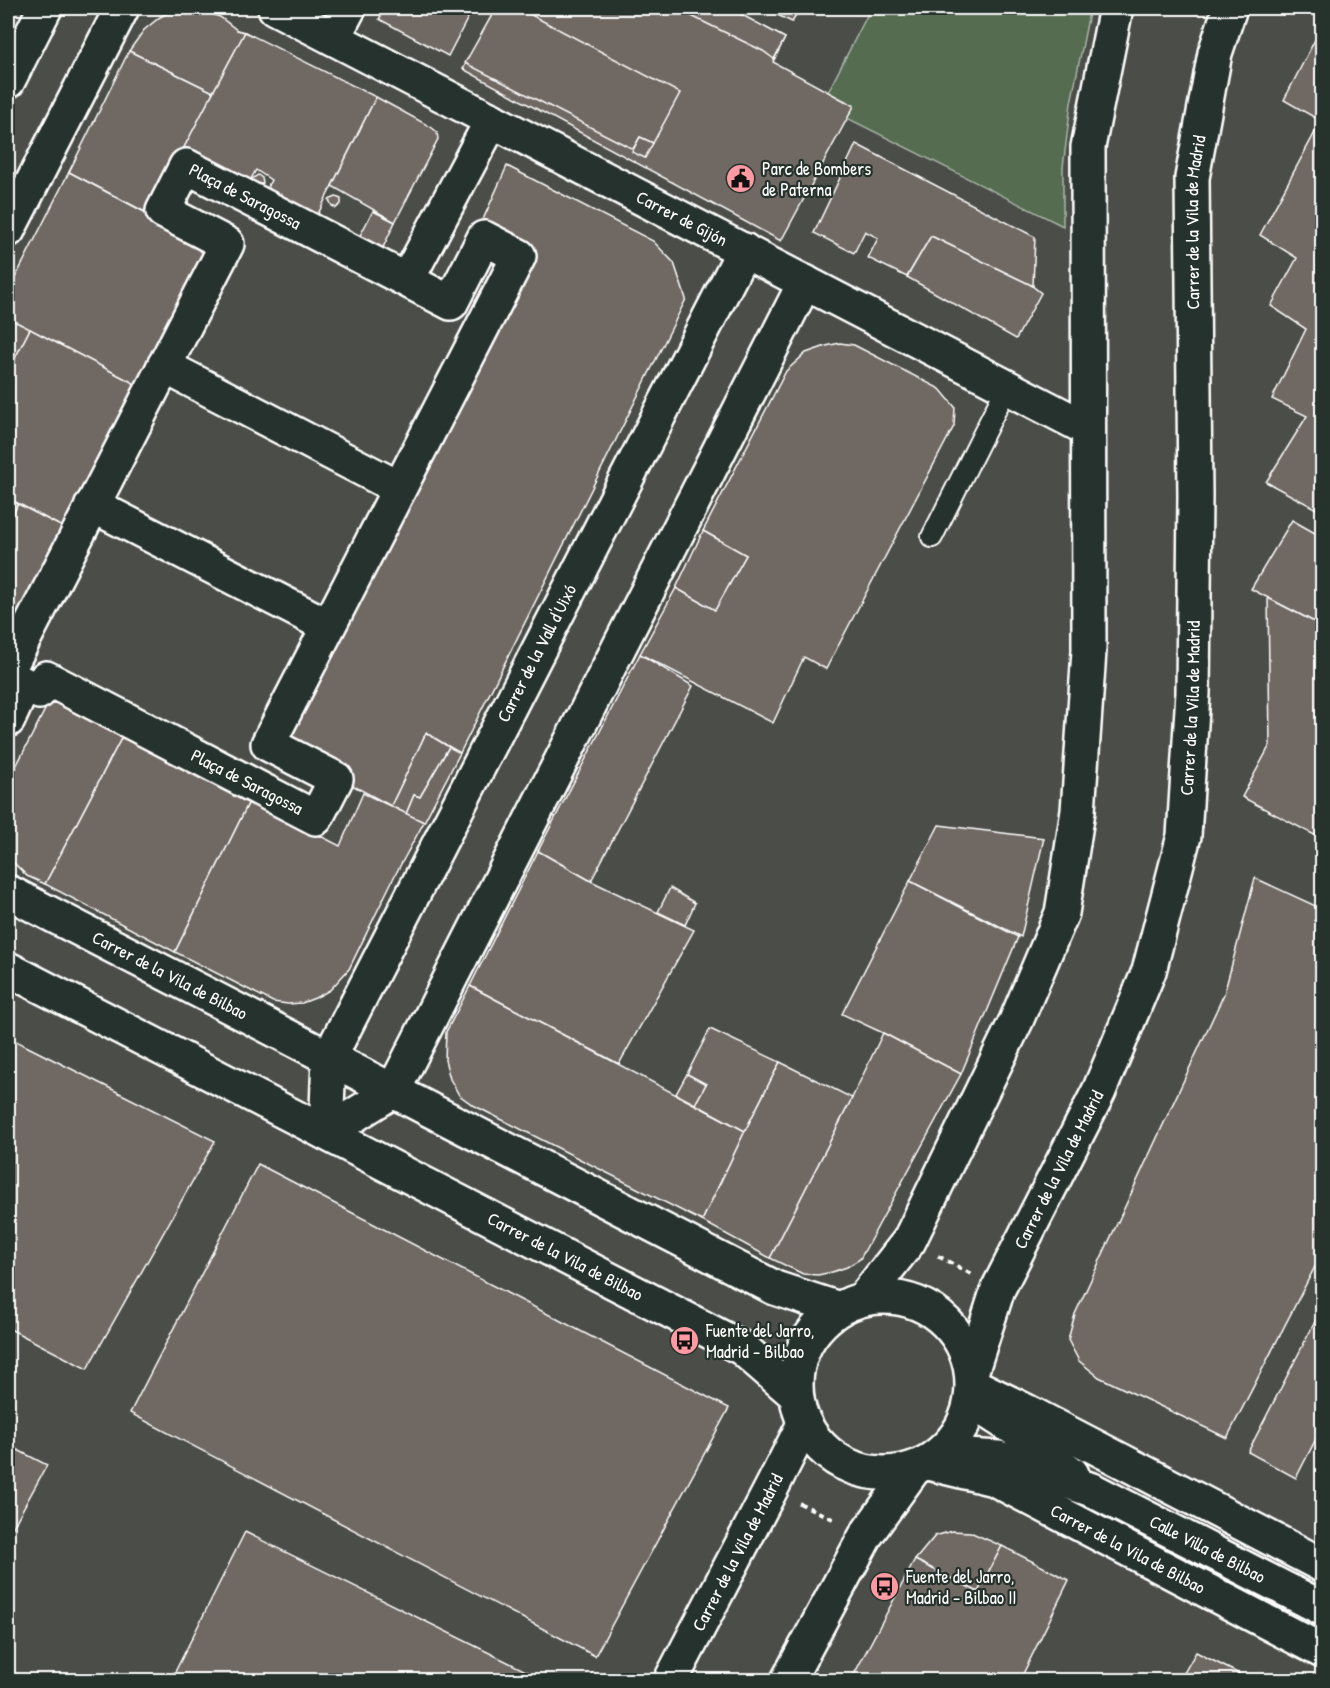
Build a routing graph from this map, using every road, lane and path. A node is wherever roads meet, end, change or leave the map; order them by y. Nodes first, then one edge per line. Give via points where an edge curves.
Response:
1 (45, 8) edge
2 (122, 8) edge
3 (275, 8) edge
4 (349, 8) edge
5 (1116, 8) edge
6 (1230, 8) edge
7 (333, 38) junction
8 (8, 81) edge
9 (492, 120) junction
10 (8, 231) edge
11 (744, 250) junction
12 (407, 280) junction
13 (805, 282) junction
14 (164, 366) junction
15 (1007, 387) junction
16 (1089, 429) junction
17 (399, 488) junction
18 (92, 505) junction
19 (932, 537) dead end
20 (328, 626) junction
21 (13, 677) edge
22 (8, 720) edge
23 (8, 892) edge
24 (8, 969) edge
25 (329, 1058) junction
26 (393, 1091) junction
27 (326, 1133) junction
28 (909, 1241) junction
29 (998, 1289) junction
30 (851, 1303) junction
31 (972, 1386) junction
32 (799, 1409) junction
33 (927, 1462) junction
34 (771, 1489) junction
35 (1092, 1490) junction
36 (866, 1535) junction
37 (1323, 1564) edge
38 (1323, 1608) edge
39 (1323, 1651) edge
40 (671, 1680) edge
41 (788, 1680) edge

1 - 8 street
2 - 10 street
3 - 7 street, Carrer de Gijón
4 - 7 street
5 - 16 street via 1088,147
6 - 29 street, Carrer de la Vila de Madrid via 1215,53 1192,178 1194,682 1185,836 1149,971 1099,1091
7 - 9 street, Carrer de Gijón
9 - 11 street, Carrer de Gijón
9 - 12 street
11 - 13 street, Carrer de Gijón
11 - 25 street, Carrer de la Vall d'Uixó
12 - 14 street, Plaça de Saragossa via 186,166 163,211 227,244
12 - 17 street, Plaça de Saragossa via 451,303 484,238 519,256
13 - 15 street, Carrer de Gijón
13 - 26 street
14 - 17 street
14 - 18 street, Plaça de Saragossa
15 - 16 street, Carrer de Gijón
15 - 19 lane
16 - 28 street via 1089,651 1078,811 1062,913 1016,1021
17 - 20 street, Plaça de Saragossa
18 - 20 street
18 - 21 street, Plaça de Saragossa
20 - 21 street, Plaça de Saragossa via 268,744 336,779 316,818 46,678 39,692
21 - 22 street, Plaça de Saragossa
23 - 25 street, Carrer de la Vila de Bilbao
24 - 27 street, Carrer de la Vila de Bilbao
25 - 26 street, Carrer de la Vila de Bilbao
25 - 27 street
26 - 27 street
26 - 30 street, Carrer de la Vila de Bilbao via 775,1288
27 - 32 street, Carrer de la Vila de Bilbao via 742,1348
28 - 29 path
28 - 30 street
29 - 31 street, Carrer de la Vila de Madrid
30 - 31 street via 912,1299 952,1327
30 - 32 street via 803,1345
31 - 33 street via 961,1431
31 - 35 street, Calle Villa de Bilbao via 1015,1429
31 - 37 street
32 - 33 street via 831,1457 870,1473
32 - 34 street, Carrer de la Vila de Madrid
33 - 35 street, Calle Villa de Bilbao via 999,1458
33 - 36 street
33 - 39 street, Carrer de la Vila de Bilbao via 994,1479
34 - 36 path
34 - 40 street, Carrer de la Vila de Madrid
35 - 38 street, Calle Villa de Bilbao
36 - 41 street

